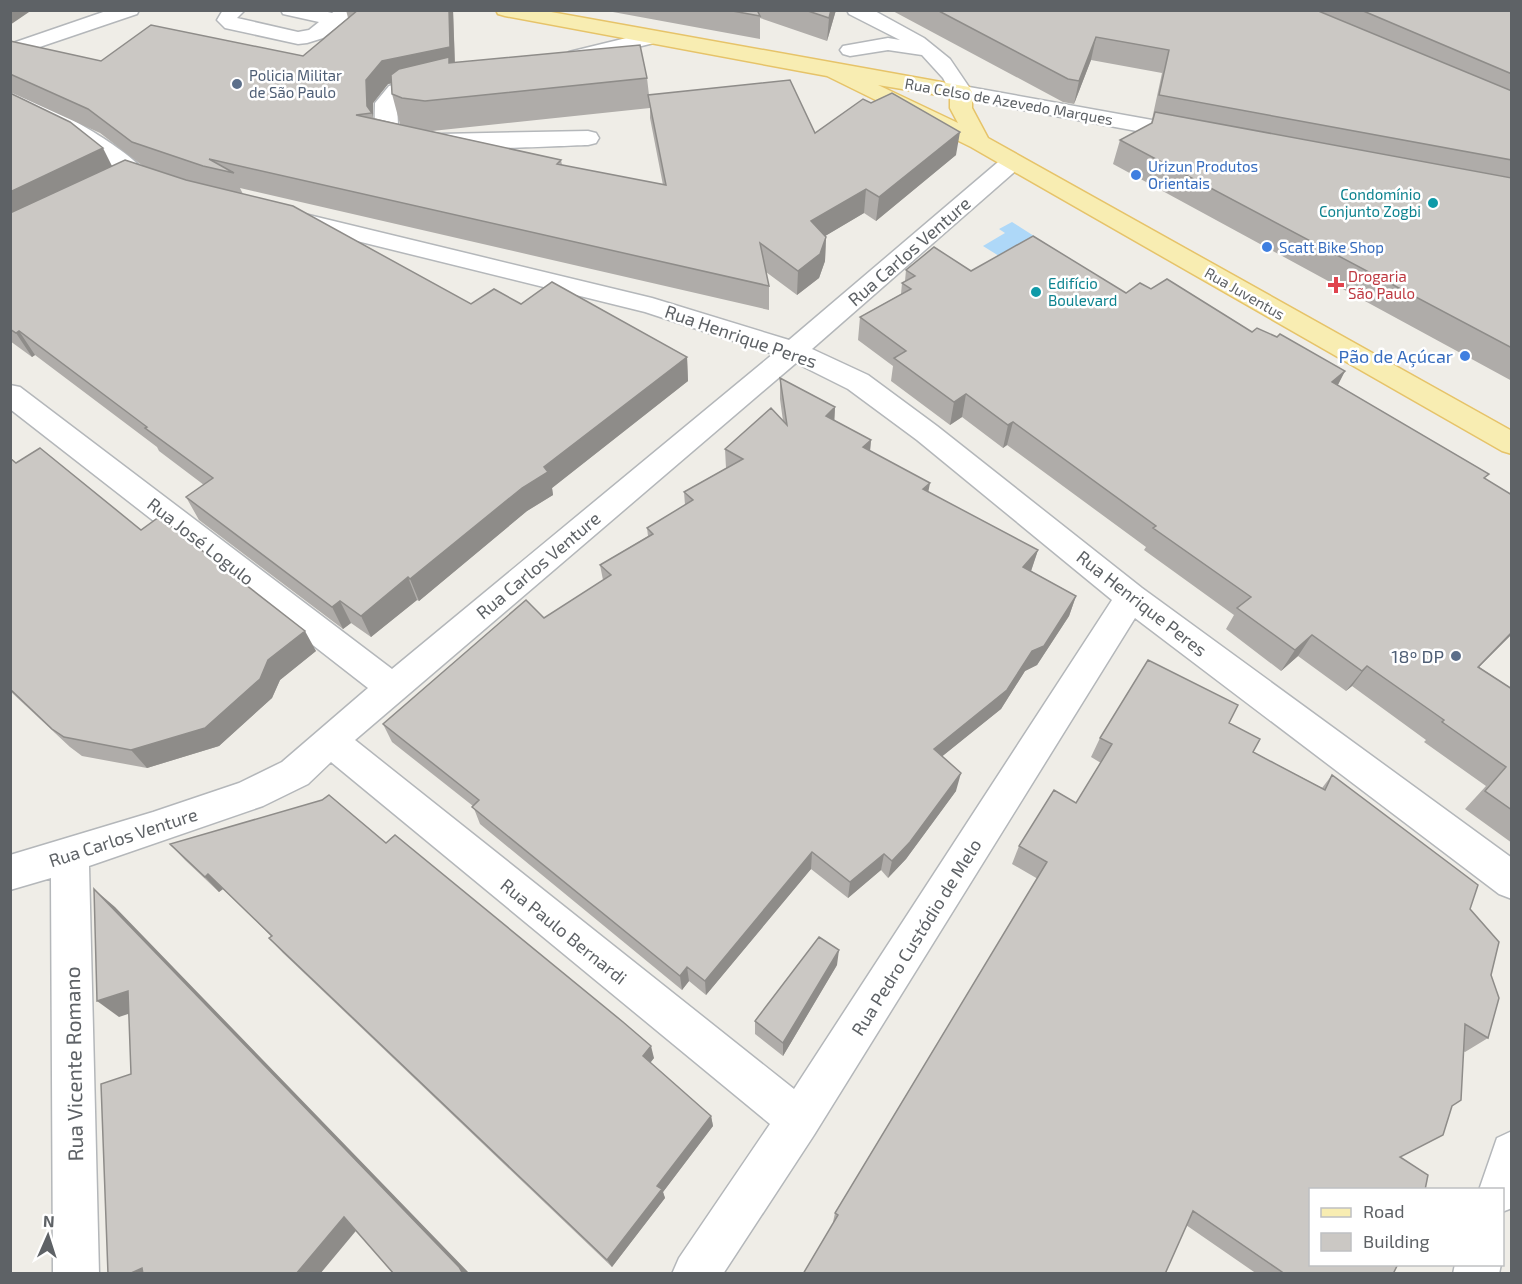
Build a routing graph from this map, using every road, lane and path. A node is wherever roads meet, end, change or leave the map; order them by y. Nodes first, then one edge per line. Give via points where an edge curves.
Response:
1 (130, 10) edge
2 (236, 10) edge
3 (290, 10) edge
4 (505, 10) edge
5 (856, 10) edge
6 (342, 15) edge
7 (651, 38) junction
8 (850, 50) junction
9 (10, 51) edge
10 (940, 59) junction
11 (551, 60) edge
12 (833, 71) junction
13 (459, 77) edge
14 (961, 92) junction
15 (10, 98) edge
16 (1017, 101) junction
17 (588, 138) dead end
18 (1216, 139) edge
19 (979, 142) junction
20 (1012, 162) junction
21 (159, 182) edge
22 (260, 210) edge
23 (793, 351) junction
24 (10, 393) edge
25 (1512, 444) edge
26 (1131, 597) junction
27 (392, 688) junction
28 (330, 741) junction
29 (70, 855) junction
30 (10, 873) edge
31 (1512, 881) edge
32 (799, 1120) junction
33 (1512, 1153) edge
34 (1502, 1188) edge
35 (76, 1274) edge
36 (695, 1274) edge

1 - 9 street
2 - 6 street via 228,16 232,24 298,38 316,34
3 - 6 street
4 - 7 main road, Rua Celso de Azevedo Marques
5 - 8 street via 861,24 859,38
5 - 10 street via 901,32
7 - 11 street
7 - 12 main road, Rua Celso de Azevedo Marques
8 - 10 street via 888,44
8 - 12 street
10 - 14 street
10 - 16 street via 1004,87
12 - 14 main road, Rua Celso de Azevedo Marques
12 - 19 main road, Rua Juventus
13 - 17 street via 397,91 386,103 387,129 440,141
14 - 16 street, Rua Celso de Azevedo Marques
14 - 19 main road via 961,108
15 - 21 street via 98,142 116,155 124,178
16 - 18 street, Rua Celso de Azevedo Marques
19 - 20 main road, Rua Juventus
20 - 23 street, Rua Carlos Venture
20 - 25 main road, Rua Juventus
22 - 23 street, Rua Henrique Peres via 651,306
23 - 26 street, Rua Henrique Peres via 867,388
23 - 27 street, Rua Carlos Venture
24 - 27 street, Rua José Logulo
26 - 31 street, Rua Henrique Peres
26 - 32 street, Rua Pedro Custódio de Melo
27 - 28 street, Rua Carlos Venture
28 - 29 street, Rua Carlos Venture via 295,773 250,795
28 - 32 street, Rua Paulo Bernardi
29 - 30 street, Rua Carlos Venture
29 - 35 street, Rua Vicente Romano
32 - 36 street, Rua Pedro Custódio de Melo
33 - 34 street

